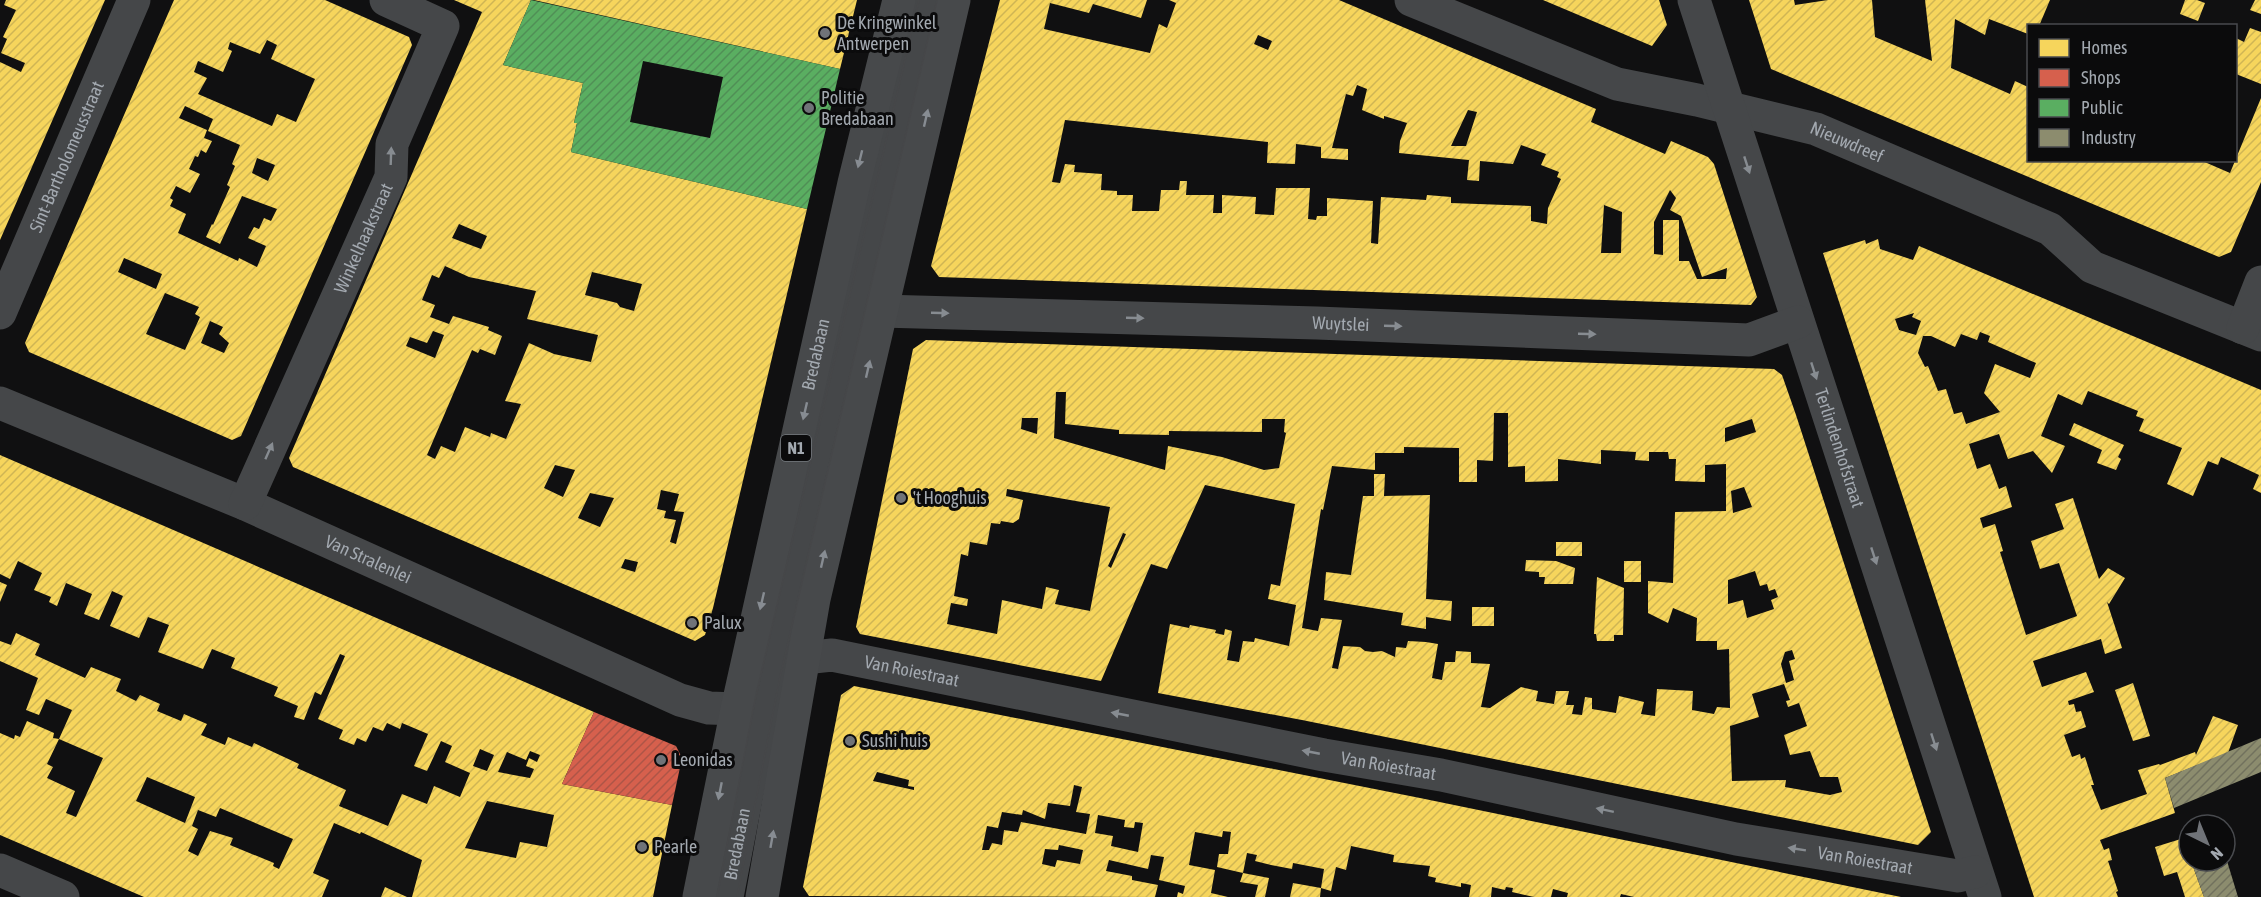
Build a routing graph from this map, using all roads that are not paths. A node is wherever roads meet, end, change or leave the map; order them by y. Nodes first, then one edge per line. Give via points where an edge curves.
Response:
1 (134, 0) edge
2 (386, 0) edge
3 (900, 0) edge
4 (928, 0) edge
5 (954, 0) edge
6 (1411, 0) edge
7 (1694, 0) edge
8 (1729, 110) junction
9 (2261, 282) edge
10 (881, 311) junction
11 (0, 313) edge
12 (1798, 322) junction
13 (2252, 332) edge
14 (0, 403) edge
15 (245, 504) junction
16 (804, 658) junction
17 (768, 686) junction
18 (736, 709) junction
19 (0, 870) edge
20 (1980, 885) edge
21 (63, 897) edge
22 (699, 897) edge
23 (727, 897) edge
24 (762, 897) edge

1 - 11 street, Sint-Bartholomeusstraat
15 -> 2 street, Winkelhaakstraat via 391,177 392,144 443,26
3 -> 18 main road, Bredabaan / N1 via 854,183
4 - 17 street, Bredabaan
10 -> 5 main road, Bredabaan
6 - 8 street, Nieuwdreef via 1617,84
7 - 8 street, Terlindenhofstraat
8 -> 12 street, Terlindenhofstraat
8 - 13 street, Nieuwdreef via 1816,129 2050,229 2092,267
9 - 13 street
10 -> 12 street, Wuytslei via 1749,340
16 -> 10 main road, Bredabaan via 814,599
12 -> 20 street, Terlindenhofstraat
14 - 15 street, Van Stralenlei
15 - 18 street, Van Stralenlei via 680,700 709,708
16 - 17 street
20 -> 16 street, Van Roiestraat via 1958,876 1736,839 1441,775 832,655
24 -> 16 main road, Bredabaan
17 - 18 street
17 - 23 street, Bredabaan
18 -> 22 main road, Bredabaan / N1
19 - 21 street

